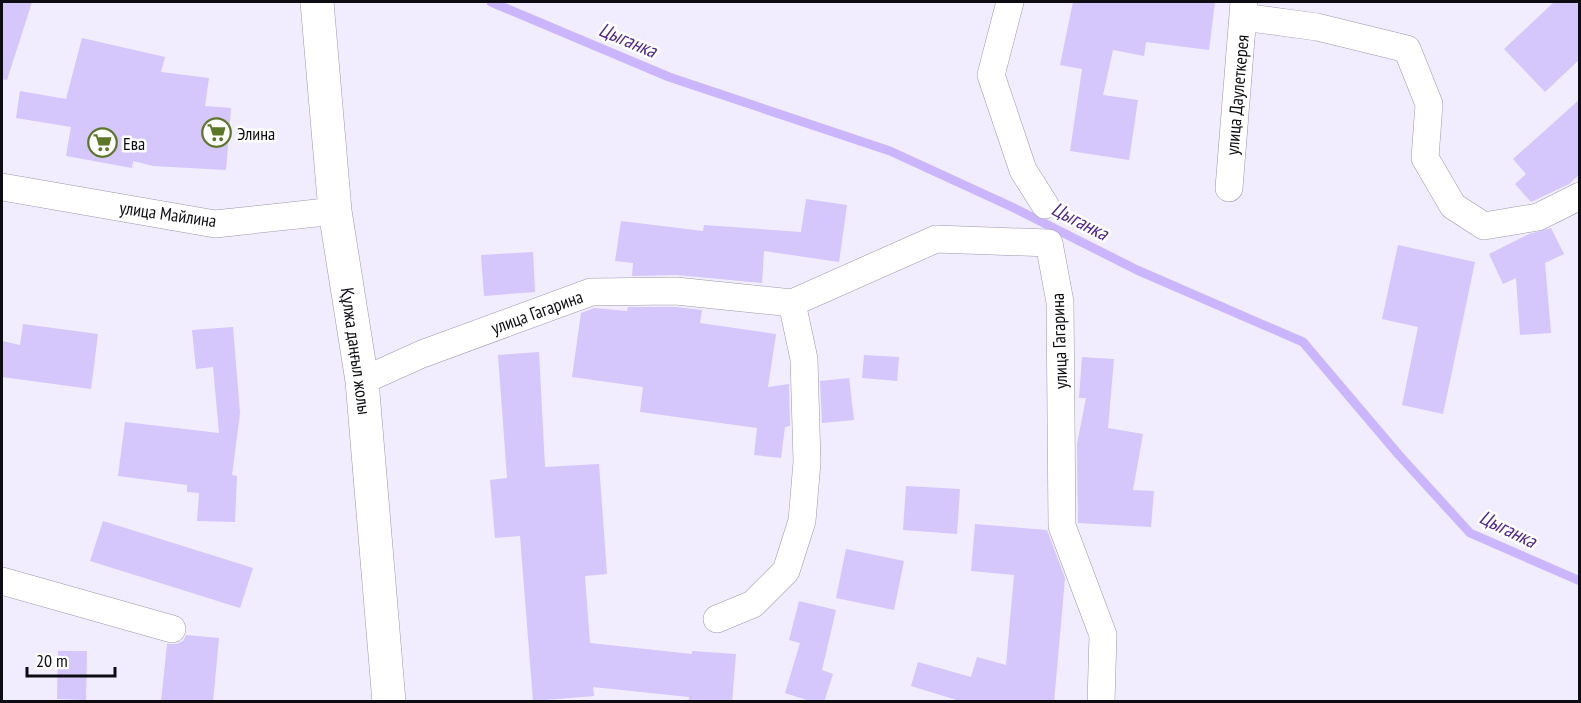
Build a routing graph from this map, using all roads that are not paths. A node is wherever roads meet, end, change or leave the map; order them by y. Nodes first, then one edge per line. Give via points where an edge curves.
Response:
1 (317, 2) edge
2 (1010, 2) edge
3 (1244, 9) edge
4 (2, 187) edge
5 (1229, 188) dead end
6 (1580, 196) edge
7 (1045, 205) dead end
8 (335, 211) junction
9 (792, 303) junction
10 (362, 381) junction
11 (2, 581) edge
12 (717, 619) dead end
13 (172, 629) dead end
14 (389, 702) edge
15 (1101, 702) edge

1 - 8 main road, Құлжа даңғыл жолы
2 - 7 street via 991,75 1023,171
3 - 5 street, улица Даулеткерея
3 - 6 street via 1407,49 1429,104 1425,158 1453,206 1484,226 1538,216
4 - 8 street, улица Майлина via 215,224
8 - 10 main road, Құлжа даңғыл жолы
9 - 10 street, улица Гагарина via 676,291 591,292 422,354
9 - 12 street via 804,359 807,462 802,521 786,571 753,604
9 - 15 street, улица Гагарина via 936,240 1049,243 1060,302 1062,525 1103,635
10 - 14 main road, Құлжа даңғыл жолы
11 - 13 street

